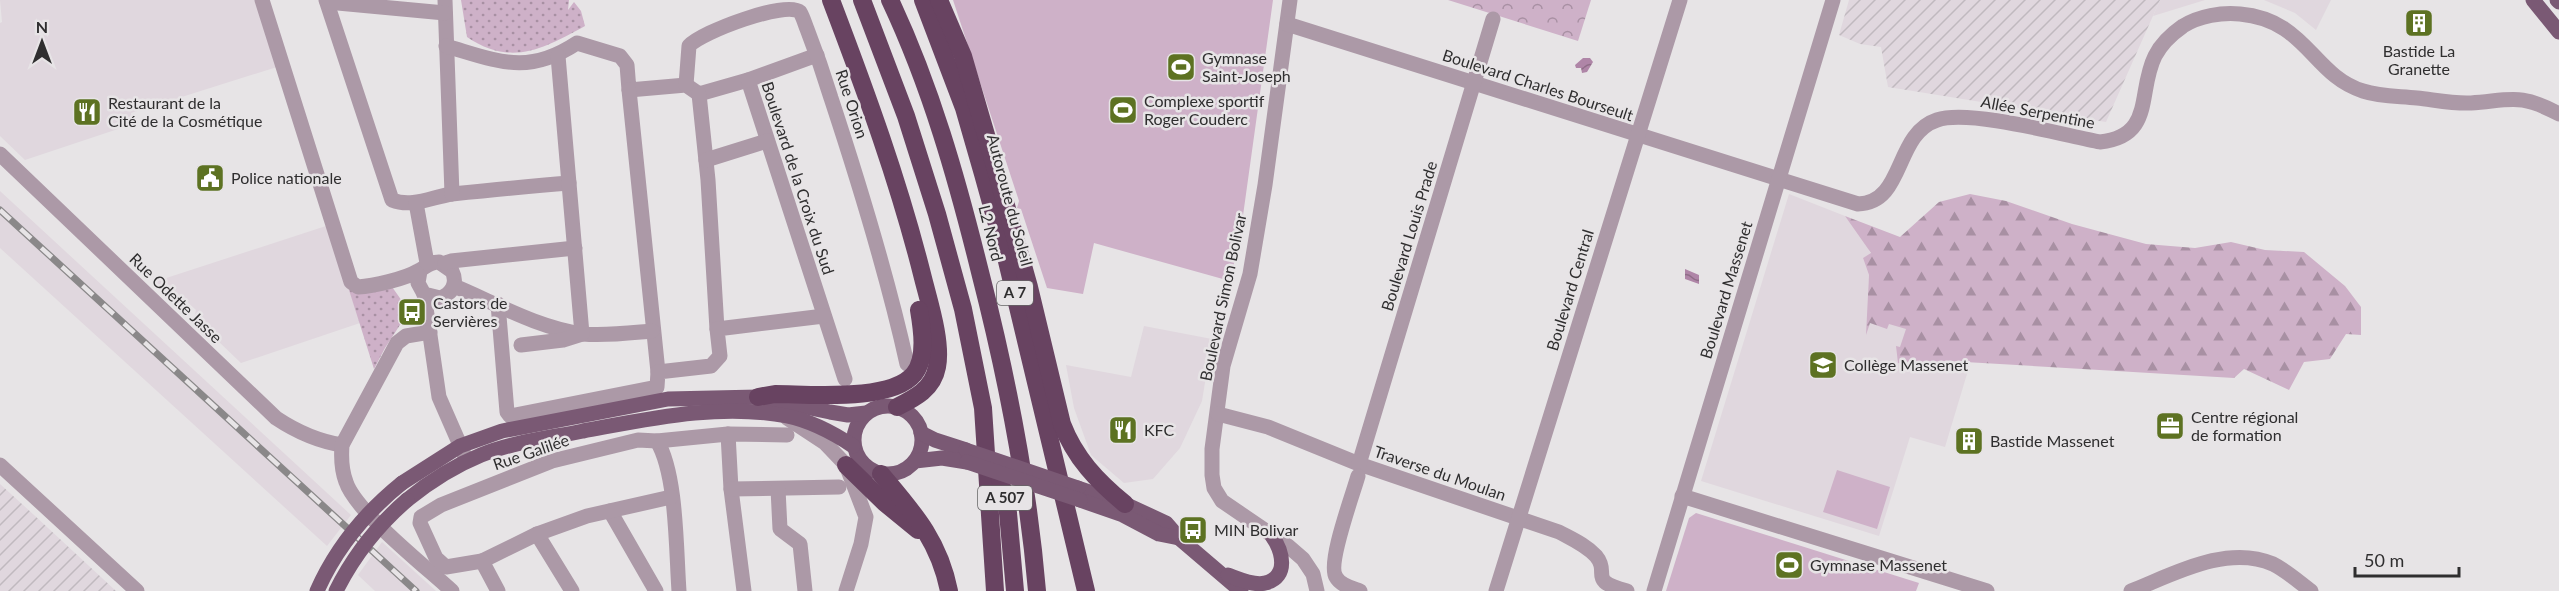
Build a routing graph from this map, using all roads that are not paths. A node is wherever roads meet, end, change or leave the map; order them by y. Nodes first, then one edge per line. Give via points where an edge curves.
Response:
1 (262, 0) edge
2 (831, 0) edge
3 (862, 0) edge
4 (890, 0) edge
5 (923, 0) edge
6 (939, 0) edge
7 (1290, 0) edge
8 (1680, 0) edge
9 (1833, 0) edge
10 (2533, 0) edge
11 (326, 1) edge
12 (427, 5) edge
13 (445, 6) edge
14 (1493, 19) dead end
15 (1287, 24) junction
16 (2559, 32) edge
17 (446, 46) junction
18 (817, 55) junction
19 (558, 56) junction
20 (748, 80) junction
21 (1474, 83) junction
22 (686, 85) junction
23 (629, 90) junction
24 (699, 94) junction
25 (2559, 114) edge
26 (1637, 135) junction
27 (767, 141) junction
28 (0, 154) edge
29 (706, 160) junction
30 (1779, 180) junction
31 (569, 183) junction
32 (452, 194) junction
33 (416, 203) junction
34 (911, 231) junction
35 (575, 248) junction
36 (445, 263) junction
37 (424, 267) junction
38 (450, 291) junction
39 (424, 294) junction
40 (498, 304) junction
41 (824, 316) junction
42 (717, 328) junction
43 (652, 331) junction
44 (430, 332) junction
45 (582, 334) junction
46 (521, 345) dead end
47 (907, 364) dead end
48 (658, 372) junction
49 (845, 379) dead end
50 (758, 397) junction
51 (897, 407) junction
52 (983, 408) junction
53 (866, 413) junction
54 (1218, 414) junction
55 (785, 416) junction
56 (921, 433) junction
57 (728, 434) junction
58 (787, 435) dead end
59 (657, 441) junction
60 (342, 445) junction
61 (460, 446) junction
62 (853, 446) junction
63 (966, 456) junction
64 (468, 461) junction
65 (915, 461) junction
66 (0, 465) edge
67 (846, 465) junction
68 (1358, 470) junction
69 (881, 474) junction
70 (839, 487) dead end
71 (731, 489) junction
72 (778, 489) junction
73 (1078, 494) junction
74 (1682, 496) junction
75 (671, 497) junction
76 (1125, 504) junction
77 (610, 511) junction
78 (1518, 520) junction
79 (537, 534) junction
80 (1272, 536) junction
81 (1179, 538) junction
82 (931, 541) junction
83 (482, 561) junction
84 (1220, 572) junction
85 (137, 591) edge
86 (317, 591) edge
87 (336, 591) edge
88 (452, 591) edge
89 (498, 591) edge
90 (572, 591) edge
91 (656, 591) edge
92 (679, 591) edge
93 (744, 591) edge
94 (805, 591) edge
95 (846, 591) edge
96 (949, 591) edge
97 (995, 591) edge
98 (1016, 591) edge
99 (1037, 591) edge
100 (1086, 591) edge
101 (1241, 591) edge
102 (1317, 591) edge
103 (1360, 591) edge
104 (1496, 591) edge
105 (1628, 591) edge
106 (1654, 591) edge
107 (1987, 591) edge
108 (2131, 591) edge
109 (2311, 591) edge

1 - 37 street via 351,282 358,287 368,286
2 - 34 highway via 876,118
3 - 52 highway via 906,116 937,214 963,309
4 - 99 highway, L2 Nord / A 507 via 909,41 955,172 980,271 1032,527
5 - 100 highway, Autoroute du Soleil / A 7 via 964,108 1005,253
6 - 76 highway via 963,56 1029,287 1062,424 1084,465
7 - 15 street, Boulevard Simon Bolivar
8 - 26 street, Boulevard Central
9 - 30 street, Boulevard Massenet
10 - 16 main road
11 - 12 street
11 - 33 street via 388,193 401,204
12 - 13 street
13 - 17 street
14 - 21 street, Boulevard Louis Prade
15 - 21 street, Boulevard Charles Bourseult
15 - 54 street, Boulevard Simon Bolivar via 1250,274 1223,366
17 - 19 street via 509,64
17 - 32 street
18 - 20 street
18 - 22 street, Rue Orion via 800,11 793,7 774,8 712,29 691,44 686,59
18 - 47 street, Rue Orion via 890,289
19 - 23 street via 577,43 620,56 627,64
19 - 31 street
20 - 24 street, Boulevard de la Croix du Sud
20 - 27 street, Boulevard de la Croix du Sud
21 - 26 street, Boulevard Charles Bourseult
21 - 68 street, Boulevard Louis Prade
22 - 23 street
22 - 24 street
23 - 43 street
24 - 29 street
25 - 30 street, Allée Serpentine via 2529,100 2509,98 2470,103 2362,91 2338,78 2285,27 2260,15 2229,13 2184,26 2163,44 2154,57 2138,122 2117,140 2100,142 1955,117 1931,123 1914,135 1889,188 1870,204 1858,204
26 - 30 street, Boulevard Charles Bourseult
26 - 78 street, Boulevard Central
27 - 29 street
27 - 41 street, Boulevard de la Croix du Sud
28 - 60 street, Rue Odette Jasse via 276,418 311,438
29 - 42 street
30 - 74 street, Boulevard Massenet
31 - 32 street
31 - 35 street
32 - 33 street
33 - 37 street
34 - 50 highway via 922,331 916,373 899,387 881,392
34 - 51 highway via 931,309 937,367 919,397
35 - 36 street
35 - 45 street
36 - 37 street
36 - 38 street via 454,275
37 - 39 street via 418,283
38 - 39 street via 434,298
38 - 40 street
38 - 44 street via 434,314
39 - 44 street
40 - 45 street via 533,320
40 - 48 street via 510,416 657,387
41 - 42 street
41 - 49 street, Boulevard de la Croix du Sud
42 - 48 street via 720,356 711,366
43 - 45 street
43 - 48 street
44 - 60 street via 406,336 397,344
44 - 61 street via 439,397
45 - 46 street
50 - 53 main road via 848,415
50 - 61 main road via 668,399 528,425
51 - 53 main road via 875,408
51 - 56 main road via 913,416
52 - 97 highway
52 - 98 highway, A 507 via 1008,513
53 - 62 main road via 855,427
54 - 68 street, Traverse du Moulan via 1268,427
54 - 80 street, Boulevard Simon Bolivar via 1212,448 1214,488 1222,501
55 - 62 main road via 820,427
55 - 64 main road via 721,412 655,418 521,444
55 - 67 street via 825,443
56 - 63 main road
56 - 65 main road via 920,452
57 - 58 street, Rue Galilée
57 - 59 street, Rue Galilée
57 - 71 street
59 - 75 street via 665,453
59 - 83 street, Rue Galilée via 638,440 552,461 441,505 421,517 420,523 439,563 446,567
60 - 88 street via 340,460 346,484 362,507
61 - 64 street
61 - 86 main road, bridge via 385,497 350,536
62 - 69 main road via 862,464
63 - 65 main road
63 - 73 main road, bridge
64 - 87 main road, bridge via 430,483 395,511 360,550
65 - 69 main road via 900,472
66 - 85 street
67 - 82 highway
67 - 95 street via 866,517
68 - 78 street, Traverse du Moulan via 1426,485
68 - 103 street, Boulevard Louis Prade via 1333,562 1335,577
69 - 82 highway via 921,522
70 - 72 street
71 - 72 street
71 - 93 street
72 - 94 street via 780,529 800,544
73 - 76 main road
73 - 81 main road via 1159,534
74 - 106 street, Boulevard Massenet
74 - 107 street
75 - 77 street
75 - 92 street
76 - 81 main road via 1166,523
77 - 79 street
77 - 91 street
78 - 104 street, Boulevard Central
78 - 105 street, Traverse du Moulan via 1559,532 1582,544 1598,558 1606,584
79 - 83 street
79 - 90 street
80 - 84 main road via 1281,550 1282,562 1275,578 1265,584 1253,583
80 - 102 street, Boulevard Simon Bolivar via 1303,559 1313,574
81 - 84 main road
82 - 96 highway via 944,568
83 - 89 street
84 - 101 main road
108 - 109 street via 2210,561 2255,558 2286,571

